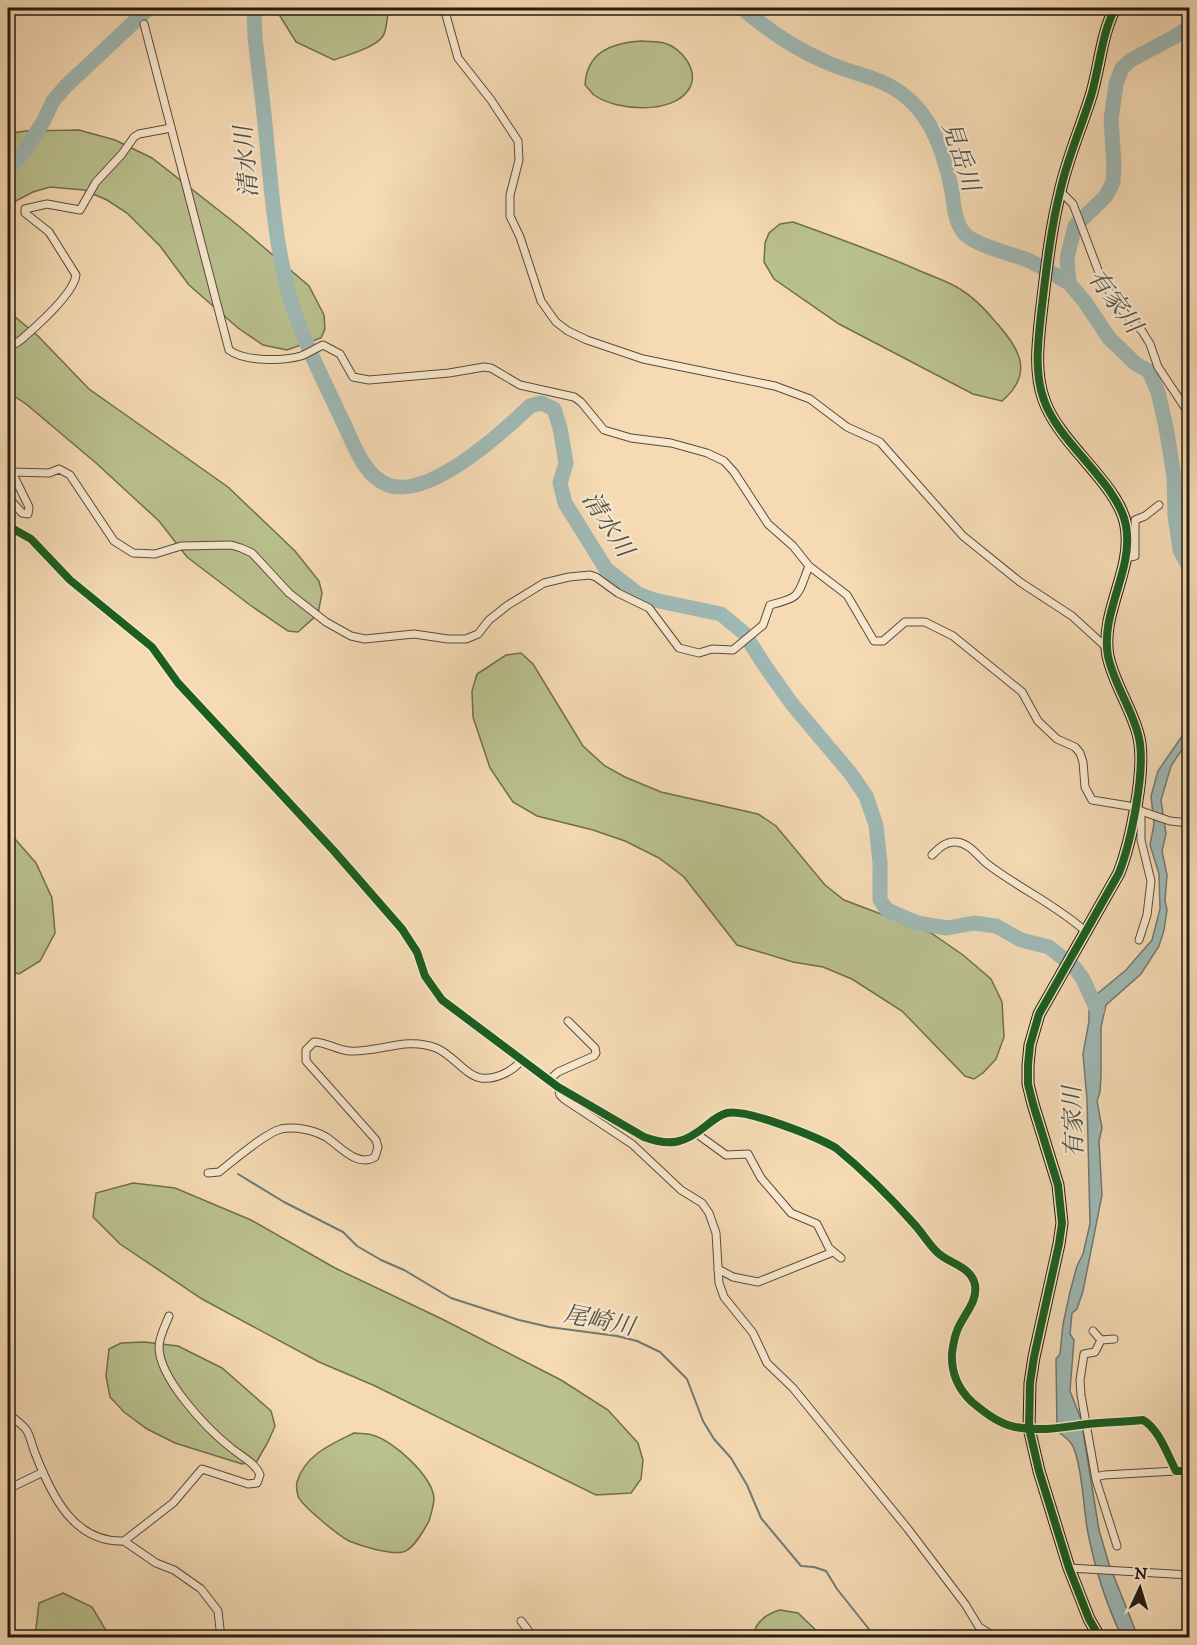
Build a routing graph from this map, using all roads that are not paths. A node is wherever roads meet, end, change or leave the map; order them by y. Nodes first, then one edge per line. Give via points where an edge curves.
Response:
1 (444, 8) edge
2 (1115, 8) edge
3 (144, 24) dead end
4 (171, 128) junction
5 (1060, 191) junction
6 (8, 349) edge
7 (1190, 415) edge
8 (8, 464) edge
9 (13, 472) junction
10 (8, 497) edge
11 (1159, 505) dead end
12 (8, 526) edge
13 (1126, 558) junction
14 (809, 566) junction
15 (1107, 648) junction
16 (1140, 810) junction
17 (1190, 823) edge
18 (932, 855) dead end
19 (1085, 931) junction
20 (1138, 940) dead end
21 (568, 1021) dead end
22 (522, 1060) junction
23 (549, 1080) junction
24 (558, 1087) junction
25 (697, 1134) junction
26 (208, 1173) dead end
27 (833, 1252) junction
28 (841, 1258) dead end
29 (718, 1269) junction
30 (169, 1316) dead end
31 (1093, 1331) dead end
32 (1114, 1339) dead end
33 (1101, 1340) junction
34 (8, 1412) edge
35 (1085, 1425) junction
36 (1029, 1428) junction
37 (1176, 1471) junction
38 (1190, 1471) edge
39 (43, 1473) junction
40 (1096, 1477) junction
41 (8, 1490) edge
42 (124, 1541) junction
43 (1117, 1546) dead end
44 (1075, 1568) junction
45 (1190, 1575) edge
46 (521, 1621) dead end
47 (221, 1638) edge
48 (534, 1638) edge
49 (997, 1638) edge
50 (1100, 1638) edge

1 - 15 street via 458,58 518,141 519,160 510,195 510,216 541,301 556,322 587,340 643,359 775,386 810,399 847,427 880,442 963,536 1020,582 1072,616
2 - 5 street
3 - 4 street
4 - 6 street via 134,137 96,182 80,210 47,204 25,209 29,217 49,232 76,281 22,340
4 - 14 street via 229,350 234,354 267,359 301,356 323,345 340,354 353,377 359,380 484,367 519,385 574,397 604,430 670,443 724,461 768,524
5 - 7 street via 1073,204 1101,278 1119,307 1142,331 1158,367
5 - 13 street via 1038,350 1043,400 1060,430 1116,500 1127,526
8 - 9 street
9 - 10 street via 29,507 28,514 22,513
9 - 14 street via 49,473 59,469 70,475 114,541 133,553 155,554 181,546 231,545 252,553 289,593 326,622 365,639 414,634 466,639 478,634 508,605 544,583 590,575 649,608 679,648 699,653 733,650 763,625 770,605 793,599
11 - 13 street via 1135,520 1135,556
12 - 22 street via 31,539 70,580 152,647 178,683 402,929 417,952 425,976 442,1000
13 - 15 street
14 - 16 street via 847,595 874,641 883,641 905,622 925,622 953,636 1022,692 1038,721 1058,739 1075,747 1083,762 1084,787 1089,797
15 - 16 street via 1139,738
16 - 17 street via 1170,821
16 - 19 street via 1119,873
16 - 20 street via 1141,840 1151,880 1147,915
18 - 19 street via 949,843 965,844
19 - 36 street via 1034,1027 1028,1065 1033,1104 1058,1185 1062,1223 1034,1357
21 - 23 street via 595,1047 596,1053
22 - 23 street
22 - 26 street via 511,1071 481,1078 446,1053 424,1044 401,1043 351,1051 314,1042 306,1050 306,1061 376,1140 375,1157 354,1158 318,1133 291,1128 276,1131 219,1172
23 - 24 street
24 - 25 street via 657,1142 677,1143
24 - 29 street via 564,1099 632,1144 681,1190 702,1203 714,1222
25 - 27 street via 726,1155 748,1154 791,1213 817,1224
25 - 36 street via 717,1117 735,1112 824,1141 845,1155 942,1257 963,1267 971,1276 975,1285 973,1302 957,1330 953,1347 956,1379 965,1395 982,1411 1004,1423
27 - 28 street
27 - 29 street via 758,1282
29 - 49 street via 724,1297 753,1333 767,1363 794,1388 901,1521 979,1627
30 - 42 street via 159,1346 169,1379 208,1426 256,1468 259,1478 257,1483 248,1484 202,1469 173,1503
31 - 33 street
32 - 33 street
33 - 35 street via 1095,1352 1084,1354 1081,1395
34 - 39 street via 26,1428
35 - 36 street
35 - 37 street via 1143,1420
35 - 40 street
36 - 44 street via 1039,1471
37 - 38 street
37 - 40 street
39 - 41 street
39 - 42 street via 60,1506 83,1530 103,1540
40 - 43 street
42 - 47 street via 201,1588 218,1611
44 - 45 street
44 - 50 street via 1089,1619
46 - 48 street

